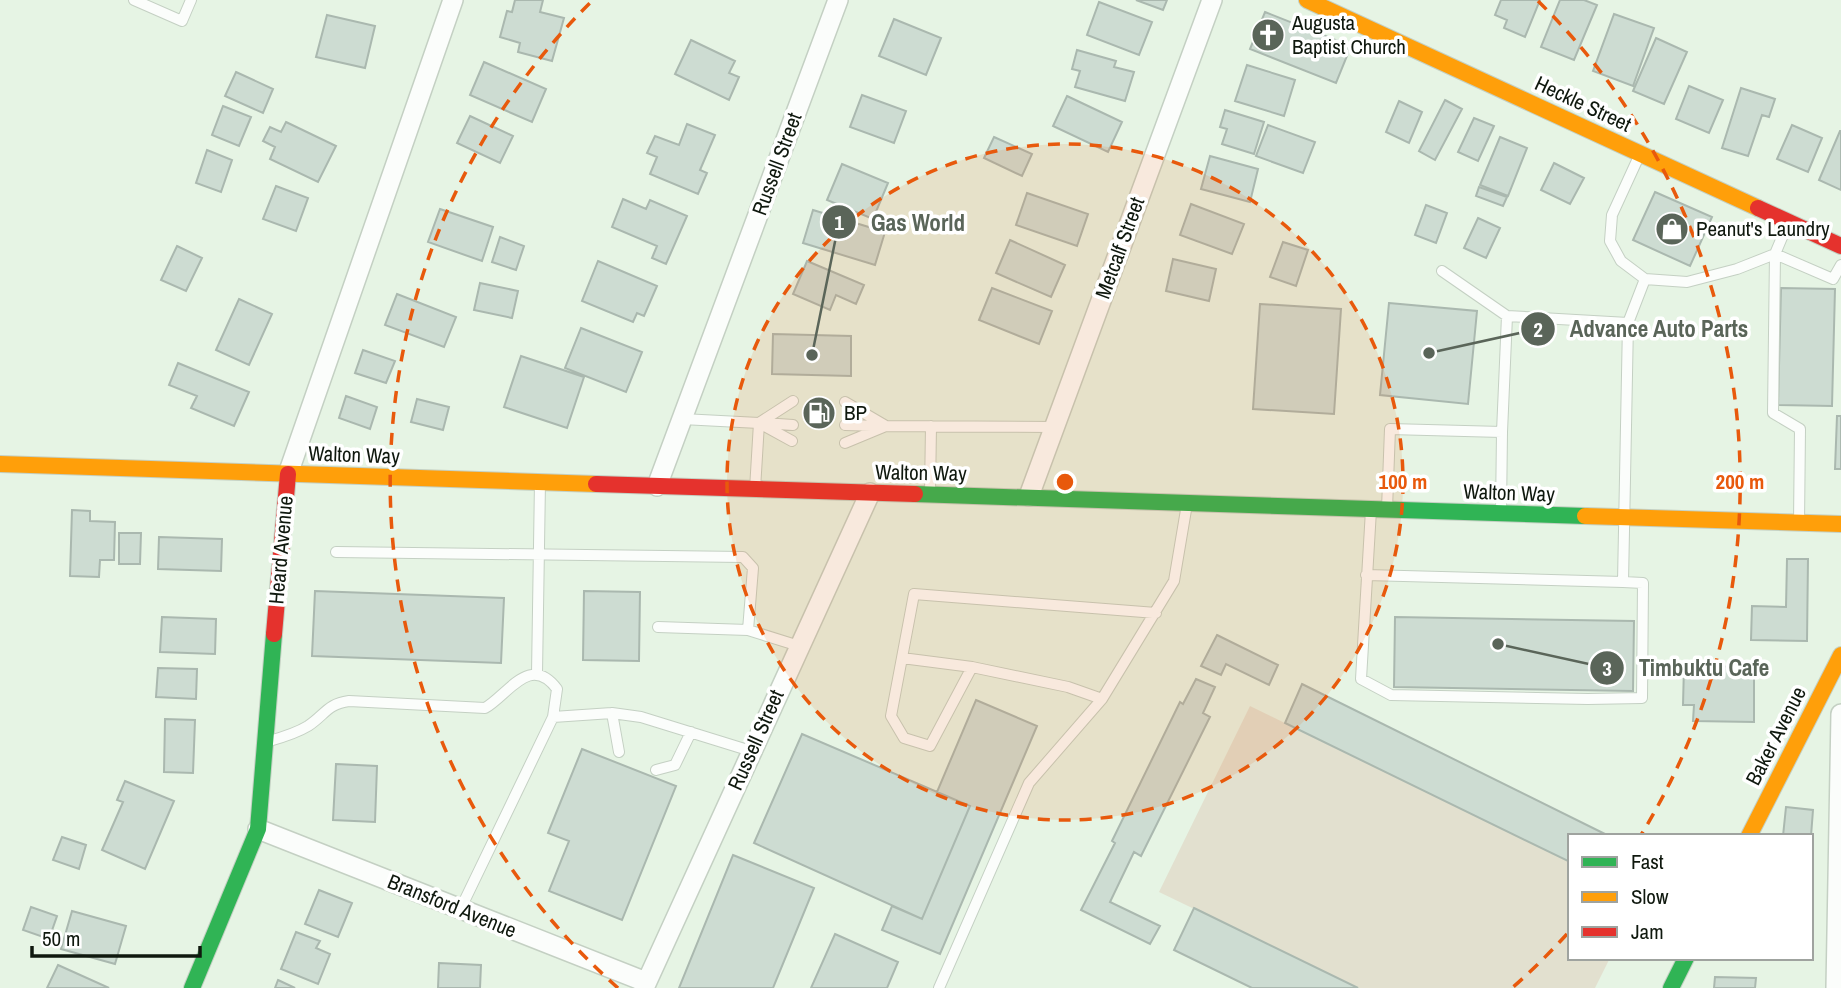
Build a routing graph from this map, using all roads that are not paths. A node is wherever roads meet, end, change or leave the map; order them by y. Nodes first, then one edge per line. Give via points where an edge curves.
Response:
1 (134, 0) edge
2 (191, 0) edge
3 (453, 0) edge
4 (838, 0) edge
5 (1212, 0) edge
6 (1307, 0) edge
7 (1641, 154) junction
8 (1788, 222) junction
9 (1841, 246) edge
10 (1775, 254) junction
11 (1841, 265) edge
12 (1442, 271) dead end
13 (1645, 279) junction
14 (1507, 316) junction
15 (1628, 323) junction
16 (793, 401) dead end
17 (845, 402) dead end
18 (682, 419) junction
19 (759, 423) junction
20 (793, 425) dead end
21 (845, 425) dead end
22 (886, 426) junction
23 (932, 426) junction
24 (1055, 427) junction
25 (1502, 432) junction
26 (792, 441) dead end
27 (845, 443) dead end
28 (0, 464) edge
29 (288, 474) junction
30 (540, 482) junction
31 (657, 486) junction
32 (755, 489) junction
33 (870, 493) junction
34 (930, 494) junction
35 (1029, 496) junction
36 (1187, 503) junction
37 (1379, 509) junction
38 (1501, 513) junction
39 (1624, 517) junction
40 (1799, 523) junction
41 (1841, 524) edge
42 (336, 552) dead end
43 (539, 556) junction
44 (1366, 575) junction
45 (1623, 582) junction
46 (1156, 612) junction
47 (659, 627) dead end
48 (748, 630) junction
49 (799, 646) junction
50 (1841, 655) edge
51 (902, 658) junction
52 (972, 667) junction
53 (537, 674) junction
54 (1102, 699) junction
55 (612, 713) junction
56 (1841, 714) edge
57 (553, 717) junction
58 (691, 732) junction
59 (1841, 735) edge
60 (265, 743) junction
61 (751, 751) junction
62 (619, 752) dead end
63 (656, 770) dead end
64 (258, 829) junction
65 (1750, 834) edge
66 (460, 909) junction
67 (1685, 960) edge
68 (645, 985) edge
69 (192, 988) edge
70 (939, 988) edge
71 (1671, 988) edge
72 (1836, 988) edge

1 - 2 lane via 182,21
3 - 29 street, Heard Avenue
4 - 18 street, Russell Street
5 - 24 street, Metcalf Street
6 - 7 main road, Heckle Street
7 - 8 main road, Heckle Street
7 - 13 lane via 1612,215 1610,241 1621,261
8 - 9 main road, Heckle Street
8 - 10 lane
10 - 11 lane via 1833,279
10 - 13 lane via 1687,282
10 - 40 lane via 1773,413 1800,429
12 - 14 lane
13 - 15 lane
14 - 15 lane
14 - 25 lane
15 - 39 lane
16 - 19 lane
17 - 22 lane
18 - 19 lane
18 - 31 street, Russell Street
19 - 20 lane
19 - 26 lane
19 - 32 lane
21 - 22 lane
22 - 23 lane
22 - 27 lane
23 - 24 lane
23 - 34 lane
24 - 35 street, Metcalf Street
25 - 37 lane via 1390,429
25 - 38 lane
28 - 29 main road, Walton Way
29 - 30 main road, Walton Way
29 - 60 main road, Heard Avenue
30 - 31 main road, Walton Way
30 - 43 lane
31 - 32 main road, Walton Way
32 - 33 main road, Walton Way
33 - 34 main road, Walton Way
33 - 49 street, Russell Street
34 - 35 main road, Walton Way
35 - 36 main road, Walton Way
36 - 37 main road, Walton Way
36 - 46 lane via 1174,582
37 - 38 main road, Walton Way
37 - 44 lane
38 - 39 main road, Walton Way
39 - 40 main road, Walton Way
39 - 45 lane
40 - 41 main road, Walton Way
42 - 43 lane
43 - 48 lane via 743,557 753,568
43 - 53 lane
44 - 45 lane
44 - 45 lane via 1361,679 1391,695 1642,698 1643,583
46 - 51 lane via 914,594
46 - 54 lane
47 - 48 lane
48 - 49 lane
49 - 61 street, Russell Street
50 - 65 main road, Baker Avenue
51 - 52 lane
51 - 52 lane via 891,716 904,738 930,746
52 - 54 lane via 1068,687
53 - 57 lane via 557,689
53 - 60 lane via 509,686 485,708 335,703 303,729
54 - 70 lane via 1029,783
55 - 57 lane
55 - 58 lane
55 - 62 lane
56 - 59 street
57 - 66 lane
58 - 61 lane
58 - 63 lane via 675,765
59 - 72 street
60 - 64 main road, Heard Avenue
61 - 68 street, Russell Street
64 - 66 street, Bransford Avenue
64 - 69 main road, Heard Avenue
66 - 68 street, Bransford Avenue
67 - 71 main road

